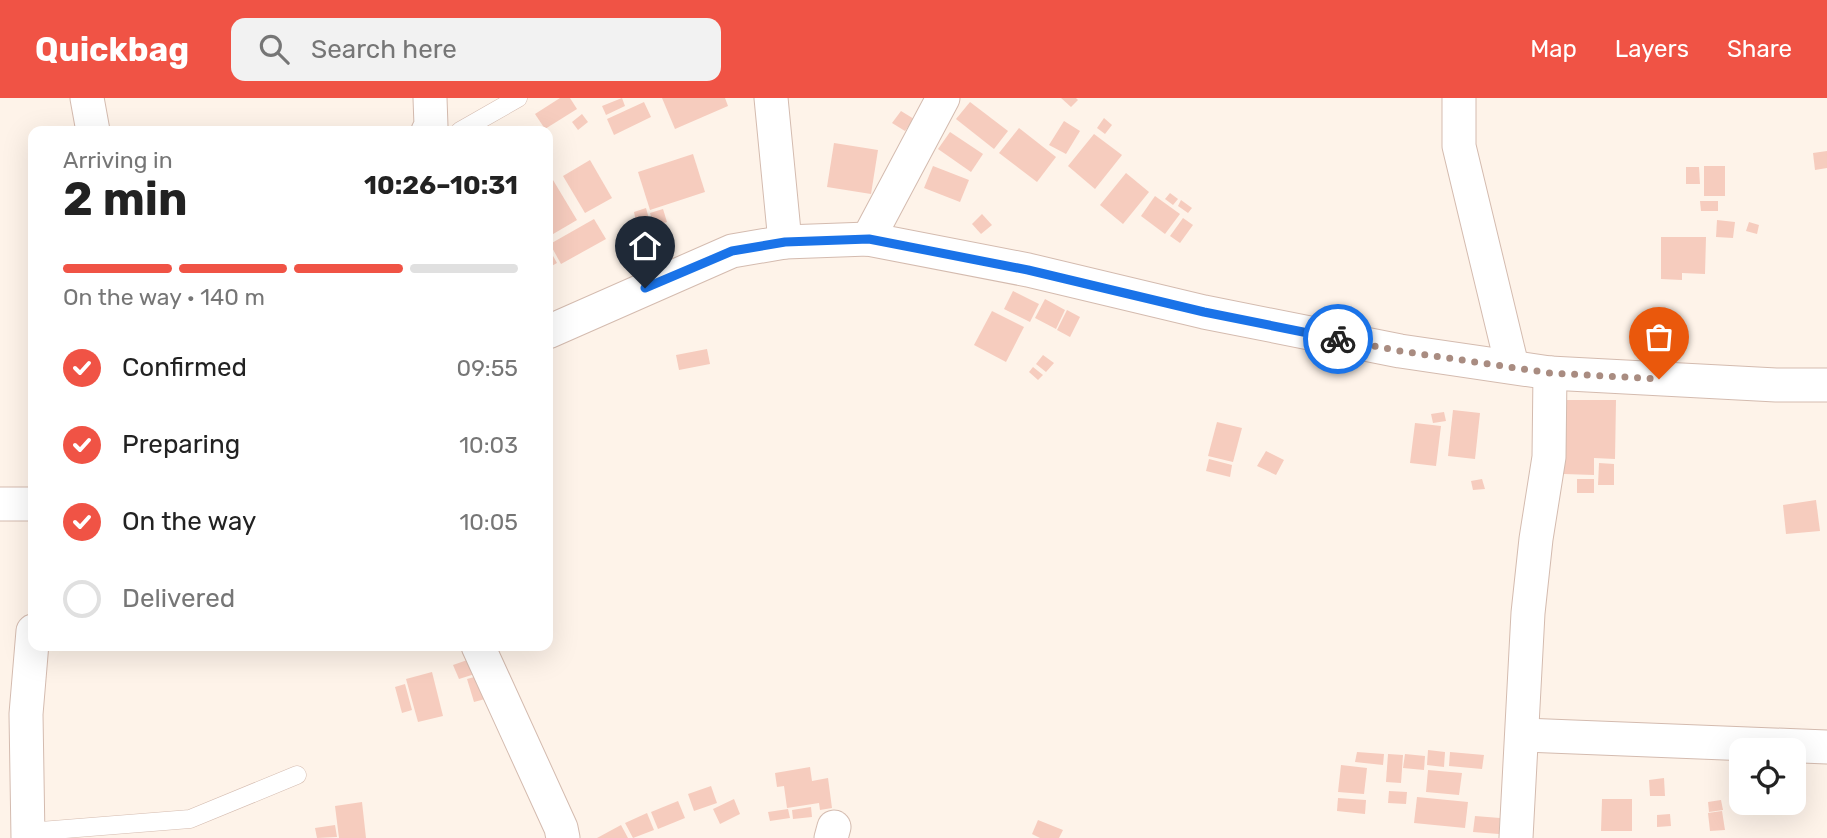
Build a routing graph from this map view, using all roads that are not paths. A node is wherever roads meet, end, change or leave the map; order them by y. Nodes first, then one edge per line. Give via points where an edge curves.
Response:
1 (87, 98) edge
2 (430, 98) edge
3 (518, 98) edge
4 (771, 98) edge
5 (943, 98) edge
6 (1460, 98) edge
7 (92, 126) edge
8 (430, 126) edge
9 (469, 126) edge
10 (869, 239) junction
11 (785, 242) junction
12 (553, 330) edge
13 (1512, 366) junction
14 (1550, 373) junction
15 (1827, 385) edge
16 (0, 504) edge
17 (28, 504) edge
18 (31, 651) edge
19 (480, 651) edge
20 (1522, 735) junction
21 (1827, 747) edge
22 (297, 775) dead end
23 (28, 835) edge
24 (563, 838) edge
25 (1516, 838) edge

1 - 7 street
2 - 8 street
3 - 9 lane
4 - 11 street
5 - 10 street
6 - 13 street via 1459,146
10 - 11 street
10 - 13 street via 1400,351
11 - 12 street via 732,251
13 - 14 street
14 - 15 street
14 - 20 street via 1549,457 1528,613
16 - 17 street
18 - 23 street via 26,714
19 - 24 street
20 - 21 street
20 - 25 street
22 - 23 lane via 190,819

